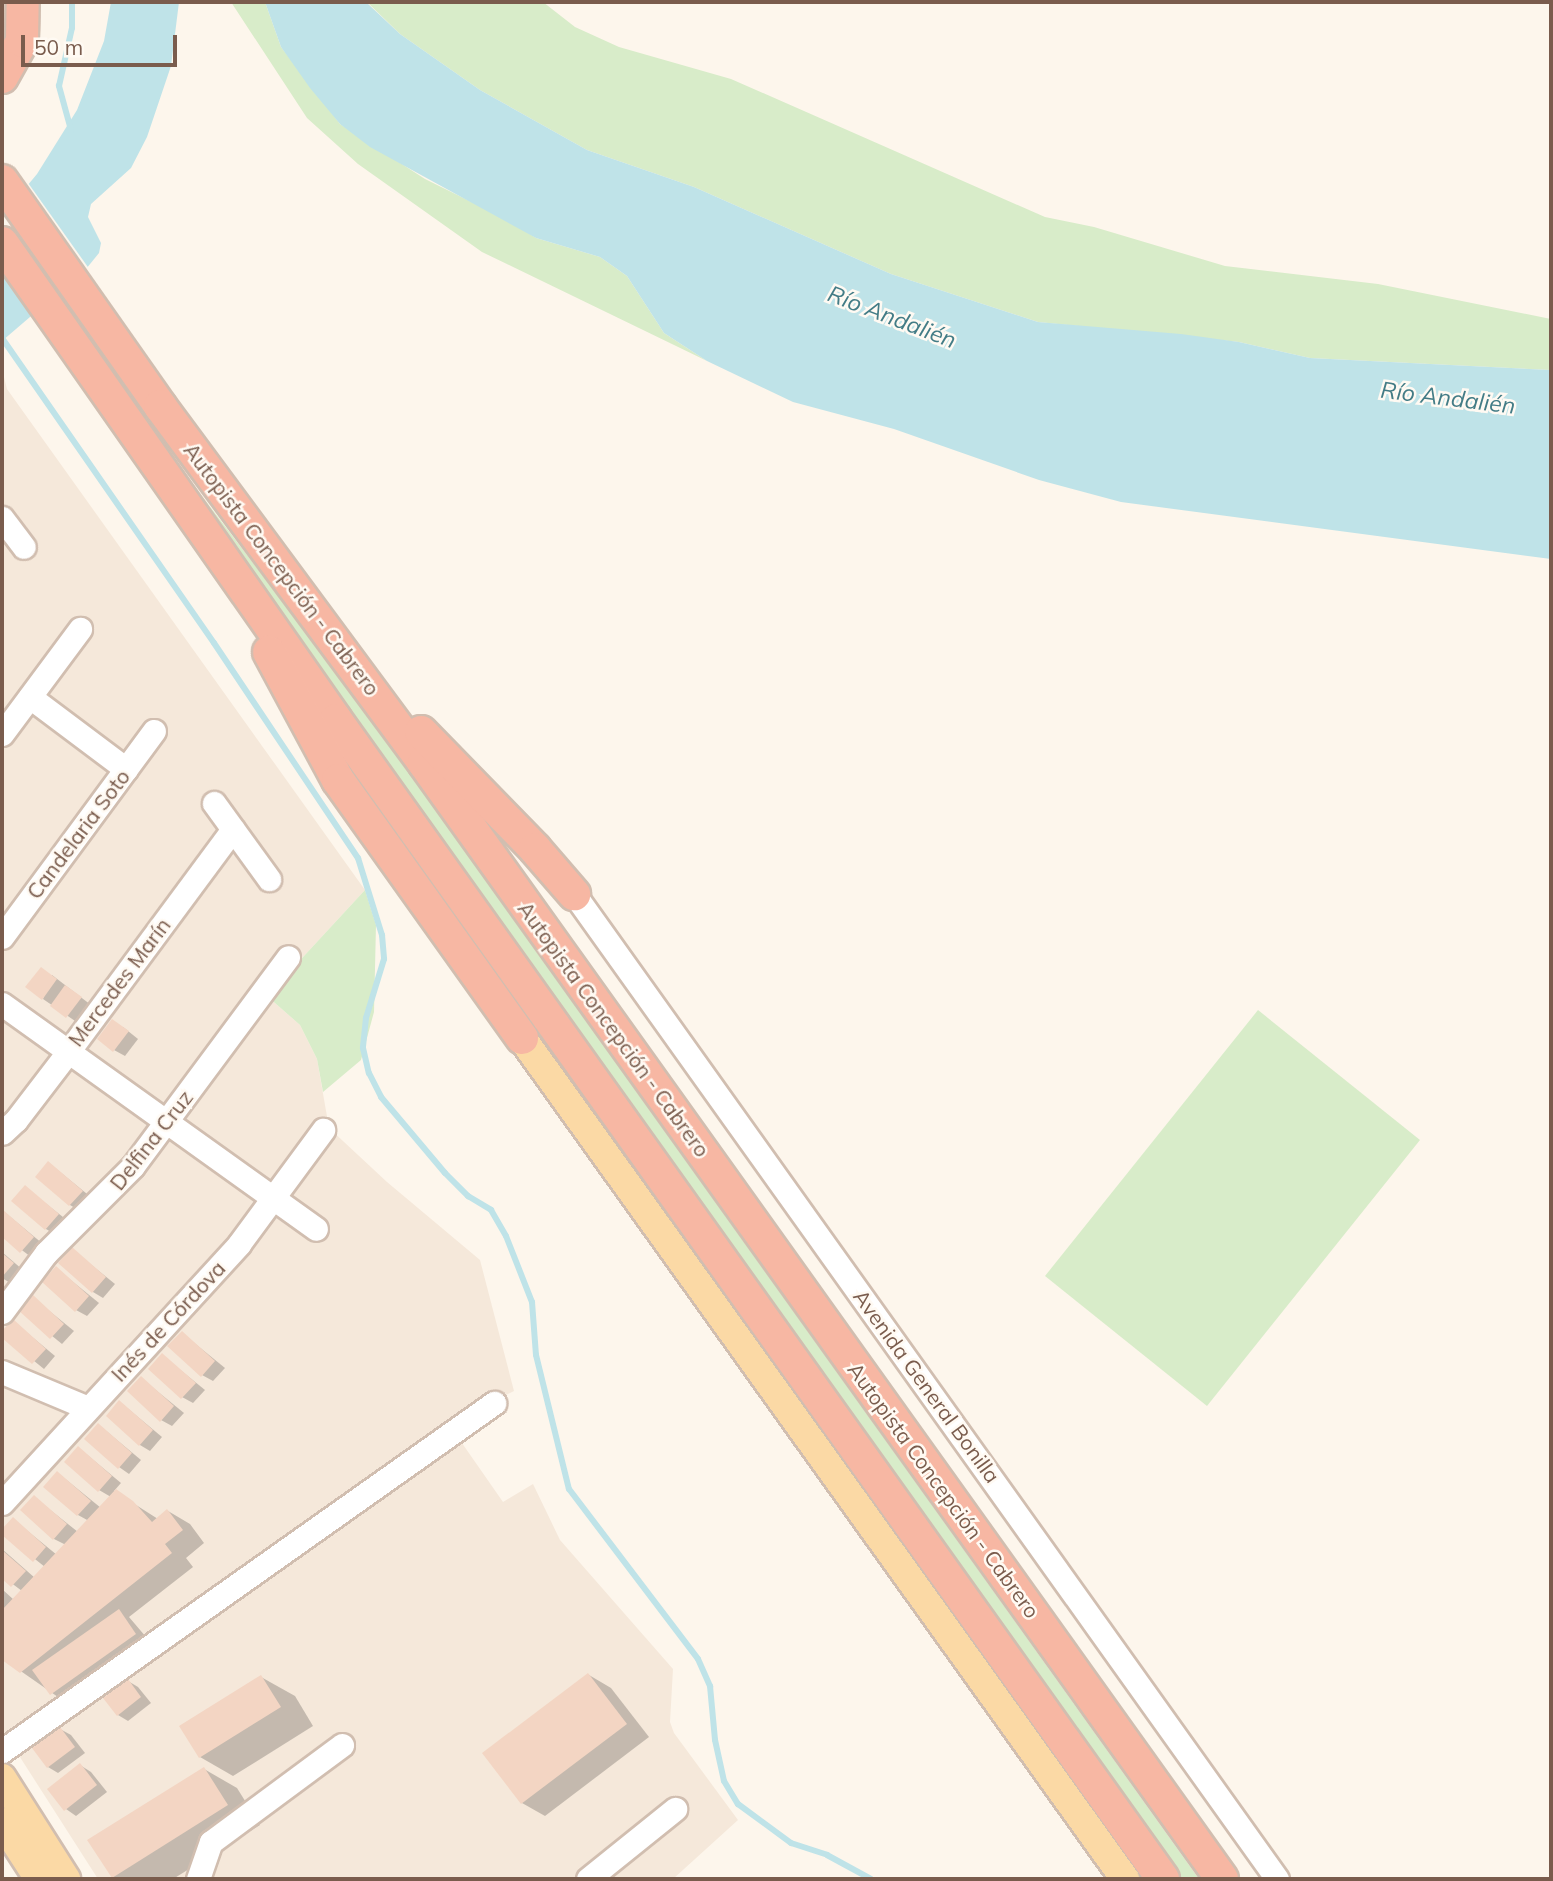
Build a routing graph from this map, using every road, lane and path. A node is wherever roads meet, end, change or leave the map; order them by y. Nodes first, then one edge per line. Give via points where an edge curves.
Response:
1 (24, 7) edge
2 (2, 77) edge
3 (2, 181) edge
4 (2, 243) edge
5 (3, 524) edge
6 (203, 531) junction
7 (24, 547) dead end
8 (80, 629) dead end
9 (334, 641) junction
10 (30, 697) junction
11 (154, 731) dead end
12 (2, 734) edge
13 (126, 769) junction
14 (214, 803) dead end
15 (233, 829) junction
16 (269, 878) dead end
17 (574, 894) joint
18 (2, 937) edge
19 (288, 957) dead end
20 (2, 1003) edge
21 (522, 1038) joint
22 (68, 1052) junction
23 (167, 1122) junction
24 (323, 1130) dead end
25 (2, 1133) edge
26 (275, 1199) junction
27 (316, 1229) dead end
28 (2, 1312) edge
29 (2, 1372) edge
30 (494, 1403) dead end
31 (88, 1408) junction
32 (2, 1503) edge
33 (342, 1745) dead end
34 (2, 1751) edge
35 (2, 1778) edge
36 (675, 1809) dead end
37 (2, 1822) edge
38 (39, 1879) edge
39 (66, 1879) edge
40 (198, 1879) edge
41 (588, 1879) edge
42 (1125, 1879) edge
43 (1163, 1879) edge
44 (1222, 1879) edge
45 (1277, 1879) edge

1 - 2 highway via 22,41
3 - 9 highway, Autopista Concepción - Cabrero
4 - 6 highway, Autopista Concepción - Cabrero
5 - 7 street
6 - 21 highway via 338,780
6 - 43 highway, Autopista Concepción - Cabrero
8 - 10 street
9 - 17 highway
9 - 44 highway, Autopista Concepción - Cabrero
10 - 12 street
10 - 13 street
11 - 13 street, Candelaria Soto
13 - 18 street, Candelaria Soto
14 - 15 street
15 - 16 street
15 - 22 street, Mercedes Marín
17 - 45 street, Avenida General Bonilla
19 - 23 street, Delfina Cruz
20 - 22 street
21 - 42 main road
22 - 23 street
22 - 25 street, Mercedes Marín
23 - 26 street
23 - 28 street, Delfina Cruz via 118,1183 46,1253
24 - 26 street, Inés de Córdova
26 - 27 street
26 - 31 street, Inés de Córdova
29 - 31 street
30 - 34 street
31 - 32 street, Inés de Córdova
33 - 40 street via 211,1842
35 - 39 main road
36 - 41 street
37 - 38 main road

